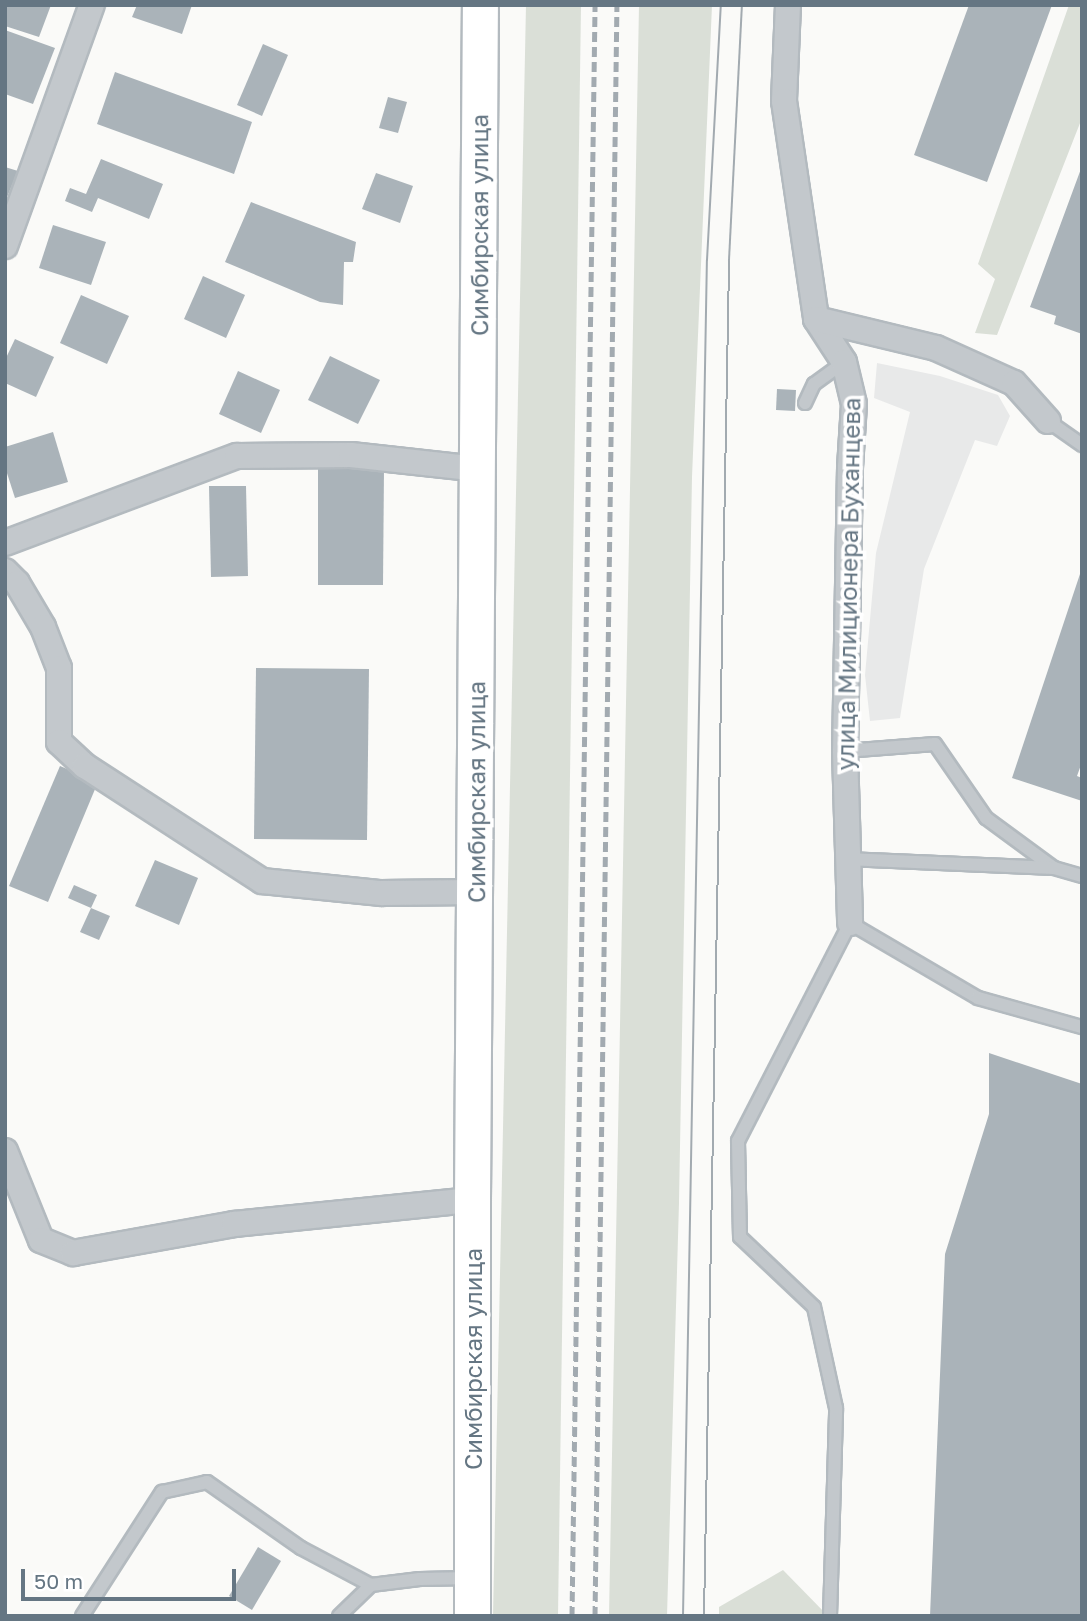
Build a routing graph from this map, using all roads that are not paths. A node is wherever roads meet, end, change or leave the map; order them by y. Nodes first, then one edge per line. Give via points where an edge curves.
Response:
1 (92, 5) edge
2 (480, 5) edge
3 (788, 5) edge
4 (5, 246) edge
5 (816, 320) junction
6 (844, 362) junction
7 (805, 403) dead end
8 (1048, 421) joint
9 (1082, 445) edge
10 (477, 469) junction
11 (5, 543) edge
12 (5, 571) edge
13 (845, 751) junction
14 (846, 859) junction
15 (1054, 868) junction
16 (1082, 876) edge
17 (476, 892) junction
18 (850, 923) junction
19 (1082, 1027) edge
20 (5, 1151) edge
21 (472, 1200) junction
22 (474, 1578) junction
23 (371, 1585) junction
24 (82, 1616) edge
25 (339, 1616) edge
26 (472, 1616) edge
27 (831, 1616) edge

1 - 4 street
2 - 10 main road, Симбирская улица
3 - 5 street, улица Милиционера Буханцева via 784,102
5 - 6 street, улица Милиционера Буханцева
5 - 8 street via 936,348 1014,383
6 - 7 lane via 814,384
6 - 13 street, улица Милиционера Буханцева via 854,404
8 - 9 lane
10 - 11 street via 351,455 237,456
10 - 17 main road, Симбирская улица
12 - 17 street via 43,627 59,668 59,742 86,766 262,881 381,893
13 - 14 street, улица Милиционера Буханцева
13 - 15 lane via 935,744 986,818
14 - 15 lane
14 - 18 street, улица Милиционера Буханцева
15 - 16 lane
17 - 21 main road, Симбирская улица
18 - 19 lane via 978,998
18 - 27 lane via 738,1141 740,1237 814,1307 836,1408
20 - 21 street via 41,1240 73,1254 234,1224
21 - 22 main road, Симбирская улица
22 - 23 lane
22 - 26 main road, Симбирская улица
23 - 24 lane via 300,1548 207,1482 162,1492
23 - 25 lane

